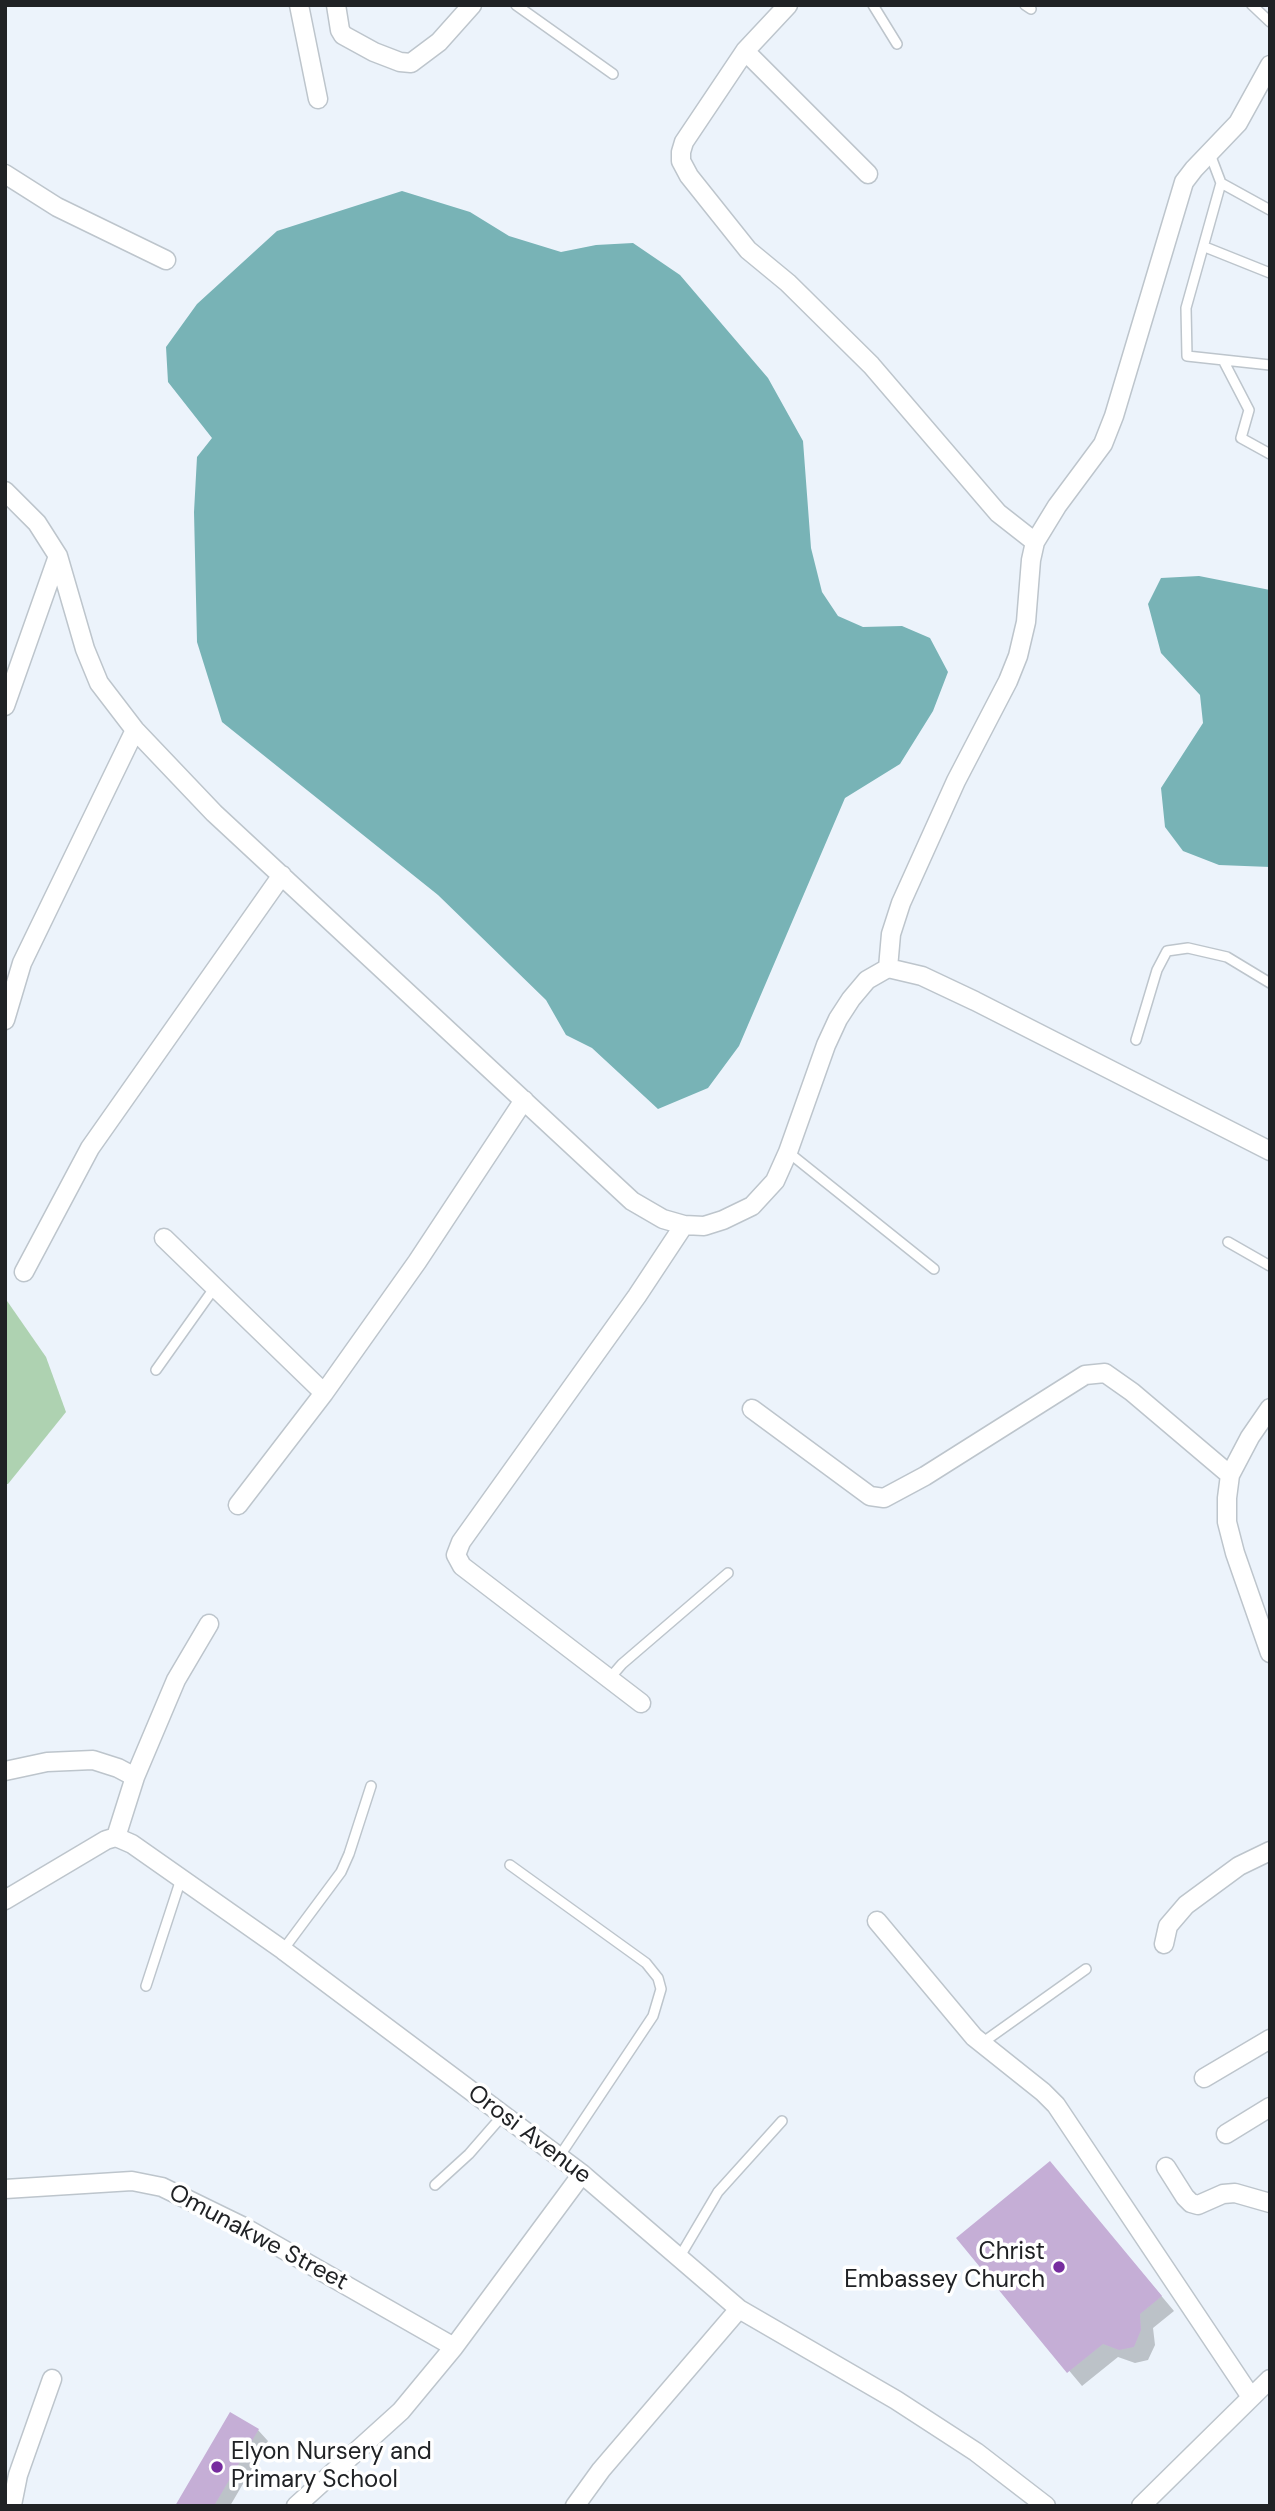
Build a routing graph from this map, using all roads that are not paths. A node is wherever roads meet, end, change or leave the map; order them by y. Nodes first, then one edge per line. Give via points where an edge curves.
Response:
1 (299, 5) edge
2 (336, 5) edge
3 (472, 5) edge
4 (516, 5) edge
5 (788, 5) edge
6 (873, 5) edge
7 (1252, 5) edge
8 (1270, 22) edge
9 (897, 44) dead end
10 (745, 51) junction
11 (1270, 65) edge
12 (613, 74) dead end
13 (318, 99) dead end
14 (1209, 152) junction
15 (5, 174) edge
16 (868, 174) dead end
17 (1221, 183) junction
18 (1270, 210) edge
19 (1205, 247) junction
20 (166, 260) dead end
21 (1270, 273) edge
22 (1223, 360) junction
23 (1270, 365) edge
24 (1270, 454) edge
25 (5, 491) edge
26 (1035, 542) junction
27 (58, 556) junction
28 (5, 706) edge
29 (135, 730) junction
30 (282, 875) junction
31 (888, 968) junction
32 (1270, 983) edge
33 (5, 1020) edge
34 (1136, 1040) dead end
35 (524, 1100) junction
36 (788, 1152) junction
37 (1270, 1152) edge
38 (684, 1225) junction
39 (164, 1238) dead end
40 (1228, 1242) dead end
41 (1270, 1266) edge
42 (934, 1269) dead end
43 (24, 1272) dead end
44 (215, 1287) junction
45 (156, 1370) dead end
46 (324, 1393) junction
47 (1270, 1408) edge
48 (752, 1409) dead end
49 (1230, 1475) junction
50 (238, 1505) dead end
51 (728, 1573) dead end
52 (1264, 1616) edge
53 (209, 1624) dead end
54 (1270, 1653) edge
55 (609, 1679) junction
56 (640, 1703) dead end
57 (5, 1770) edge
58 (135, 1777) junction
59 (372, 1786) dead end
60 (116, 1837) junction
61 (1270, 1851) edge
62 (510, 1865) dead end
63 (181, 1878) junction
64 (5, 1900) edge
65 (877, 1921) dead end
66 (1164, 1944) dead end
67 (283, 1950) junction
68 (1086, 1969) dead end
69 (146, 1986) dead end
70 (1270, 2039) edge
71 (982, 2043) junction
72 (1204, 2078) dead end
73 (1270, 2107) edge
74 (503, 2115) junction
75 (782, 2121) dead end
76 (1226, 2134) dead end
77 (559, 2157) junction
78 (1166, 2167) dead end
79 (582, 2174) junction
80 (435, 2186) dead end
81 (5, 2189) edge
82 (1270, 2203) edge
83 (679, 2258) junction
84 (739, 2309) junction
85 (454, 2347) junction
86 (52, 2379) dead end
87 (1270, 2379) edge
88 (1251, 2397) junction
89 (11, 2505) edge
90 (296, 2506) edge
91 (575, 2506) edge
92 (1046, 2506) edge
93 (1141, 2506) edge

1 - 13 street
2 - 3 street via 340,30 351,41 411,63 439,42
4 - 12 lane
5 - 10 street
6 - 9 lane
7 - 8 lane
10 - 16 street
10 - 26 street via 684,142 681,161 689,176 748,250 871,365 998,513
11 - 14 street via 1238,123
14 - 17 lane
14 - 26 street via 1184,182 1103,444
15 - 20 street via 57,207
17 - 18 lane
17 - 19 lane
19 - 21 lane
19 - 22 lane via 1186,308 1187,356
22 - 23 lane
22 - 24 lane via 1249,410 1241,438
25 - 27 street via 37,523
26 - 31 street via 1018,656 901,903 891,934
27 - 28 street
27 - 29 street via 99,682
29 - 30 street
29 - 33 street via 22,963
30 - 35 street
30 - 43 street via 90,1148
31 - 36 street via 867,980 838,1019
31 - 37 street via 922,976 964,996
32 - 34 lane via 1227,957 1188,948 1167,951
35 - 38 street via 632,1201
35 - 46 street
36 - 38 street via 775,1181 752,1206 704,1226
36 - 42 lane
38 - 55 street via 457,1551 462,1566
39 - 44 street
40 - 41 lane
44 - 45 lane
44 - 46 street
46 - 50 street
47 - 49 street
48 - 49 street via 870,1496 884,1498 1084,1375 1105,1373
49 - 52 street via 1227,1522 1235,1553
51 - 55 lane
52 - 54 street
53 - 58 street via 176,1679
55 - 56 street
57 - 58 street via 93,1760
58 - 60 street
59 - 67 lane via 341,1872
60 - 63 street, Orosi Avenue
60 - 64 street
61 - 66 street via 1238,1866 1186,1905 1168,1926
62 - 77 lane via 646,1963 661,1989 653,2016
63 - 67 street, Orosi Avenue
63 - 69 lane
65 - 71 street
67 - 74 street, Orosi Avenue
68 - 71 lane
70 - 72 street
71 - 88 street via 1056,2105
73 - 76 street
74 - 77 street, Orosi Avenue
74 - 80 lane
75 - 83 lane via 718,2192
77 - 79 street, Orosi Avenue
78 - 82 street via 1191,2203 1236,2193
79 - 83 street, Orosi Avenue
79 - 85 street
81 - 85 street, Omunakwe Street via 132,2182 162,2187 244,2227
83 - 84 street, Orosi Avenue
84 - 91 street
84 - 92 street, Orosi Avenue via 896,2400 976,2452
85 - 90 street via 401,2411
86 - 89 street
87 - 88 street
88 - 93 street

